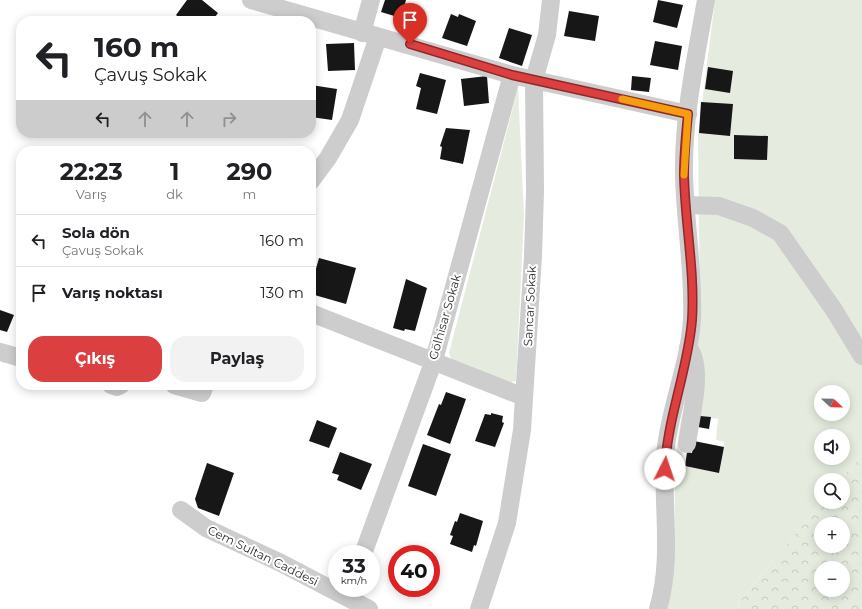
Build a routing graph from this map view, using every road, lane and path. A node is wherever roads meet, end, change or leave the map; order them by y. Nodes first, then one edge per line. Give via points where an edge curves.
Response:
1 (251, 0) edge
2 (371, 0) edge
3 (551, 0) edge
4 (706, 0) edge
5 (305, 16) edge
6 (316, 19) edge
7 (370, 35) junction
8 (512, 75) junction
9 (534, 80) junction
10 (688, 114) junction
11 (316, 174) edge
12 (686, 205) junction
13 (316, 315) edge
14 (688, 347) junction
15 (0, 352) edge
16 (862, 356) edge
17 (16, 357) edge
18 (434, 360) junction
19 (524, 397) junction
20 (687, 444) dead end
21 (181, 510) dead end
22 (366, 545) edge
23 (348, 598) edge
24 (369, 609) edge
25 (479, 609) edge
26 (658, 609) edge

1 - 5 street
2 - 7 street
3 - 9 street, Sancar Sokak via 547,35
4 - 10 street
6 - 7 street
7 - 8 street
7 - 11 street via 350,120
8 - 9 street
8 - 18 street, Gölhisar Sokak
9 - 10 street
9 - 19 street, Sancar Sokak via 535,192
10 - 12 street via 684,156
12 - 14 street via 692,309
12 - 16 street via 720,206 753,218 780,233 834,310
13 - 18 street
14 - 20 street via 695,358 697,373
14 - 26 street via 666,453 665,570
15 - 17 street
18 - 19 street
18 - 22 street, Gölhisar Sokak
19 - 25 street, Sancar Sokak via 522,430 507,523
21 - 23 street, Cem Sultan Caddesi via 206,528
23 - 24 street, Cem Sultan Caddesi

